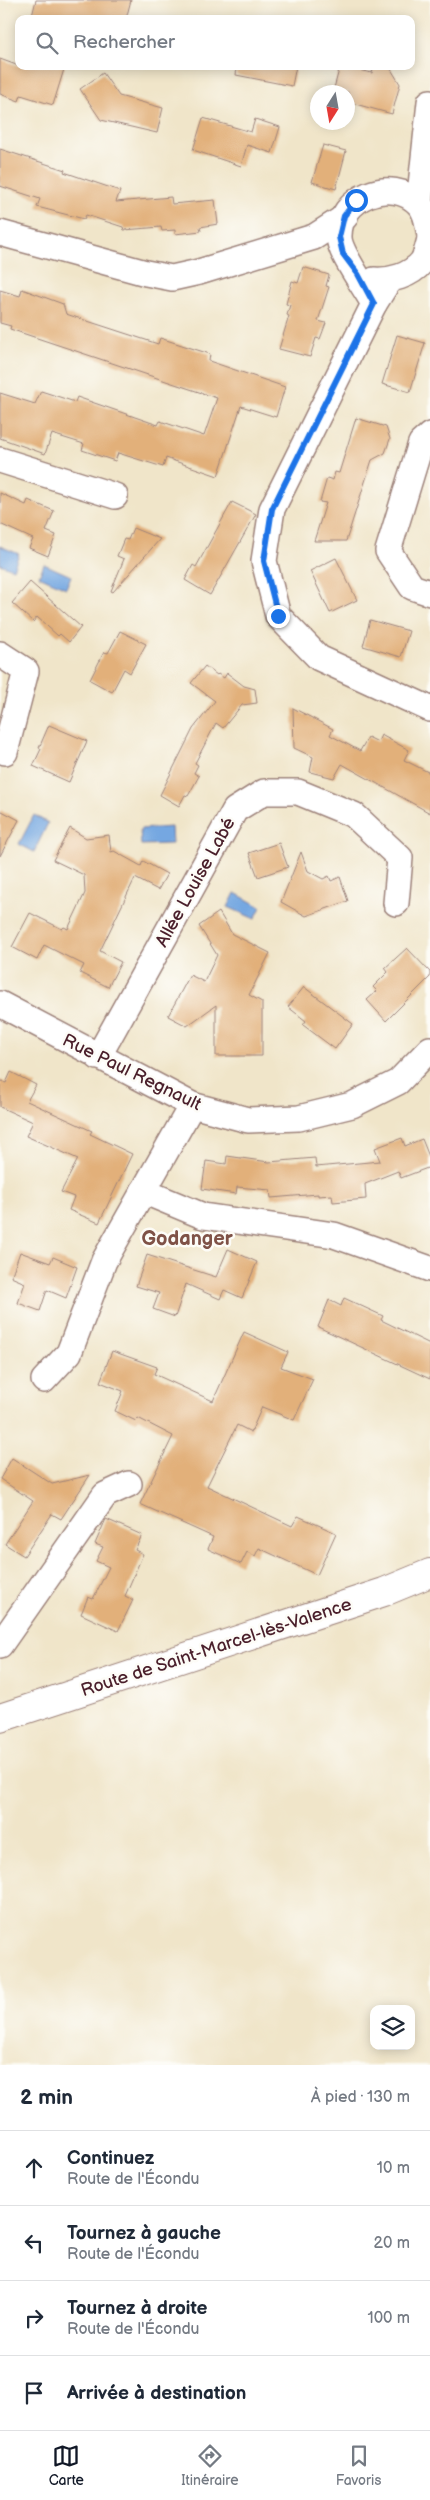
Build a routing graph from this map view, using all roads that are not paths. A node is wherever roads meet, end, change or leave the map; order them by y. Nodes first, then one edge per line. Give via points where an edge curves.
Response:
1 (430, 102) edge
2 (410, 198) junction
3 (344, 216) junction
4 (0, 233) edge
5 (314, 237) junction
6 (428, 249) edge
7 (343, 254) junction
8 (358, 274) junction
9 (389, 280) junction
10 (374, 304) junction
11 (430, 435) edge
12 (0, 460) edge
13 (115, 496) dead end
14 (430, 592) edge
15 (0, 654) edge
16 (430, 709) edge
17 (5, 752) dead end
18 (396, 903) dead end
19 (0, 1004) edge
20 (430, 1049) edge
21 (98, 1057) junction
22 (192, 1105) junction
23 (143, 1191) junction
24 (430, 1269) edge
25 (44, 1380) dead end
26 (129, 1484) dead end
27 (430, 1574) edge
28 (0, 1645) edge
29 (0, 1718) edge

1 - 2 street via 423,161
2 - 3 street via 374,191 356,200
2 - 6 street via 428,220
3 - 5 street
3 - 7 street via 339,237
4 - 5 street via 146,274 172,278
5 - 7 street
6 - 9 street via 410,271
7 - 8 street
8 - 9 street via 374,280
8 - 10 street
9 - 10 street
10 - 16 street via 272,509 264,561 278,616 318,658
11 - 14 street via 421,443 388,551 412,587
12 - 13 street
15 - 17 street via 26,671
18 - 21 street, Allée Louise Labé via 400,858 354,815 298,792 264,792 235,810
19 - 21 street, Rue Paul Regnault
20 - 22 street, Rue Paul Regnault via 398,1082 352,1105 299,1118 248,1120
21 - 22 street, Rue Paul Regnault
22 - 23 street
23 - 24 street via 203,1216 334,1235
23 - 25 street via 104,1261 69,1353
26 - 28 street via 105,1495
27 - 29 main road, Route de Saint-Marcel-lès-Valence

